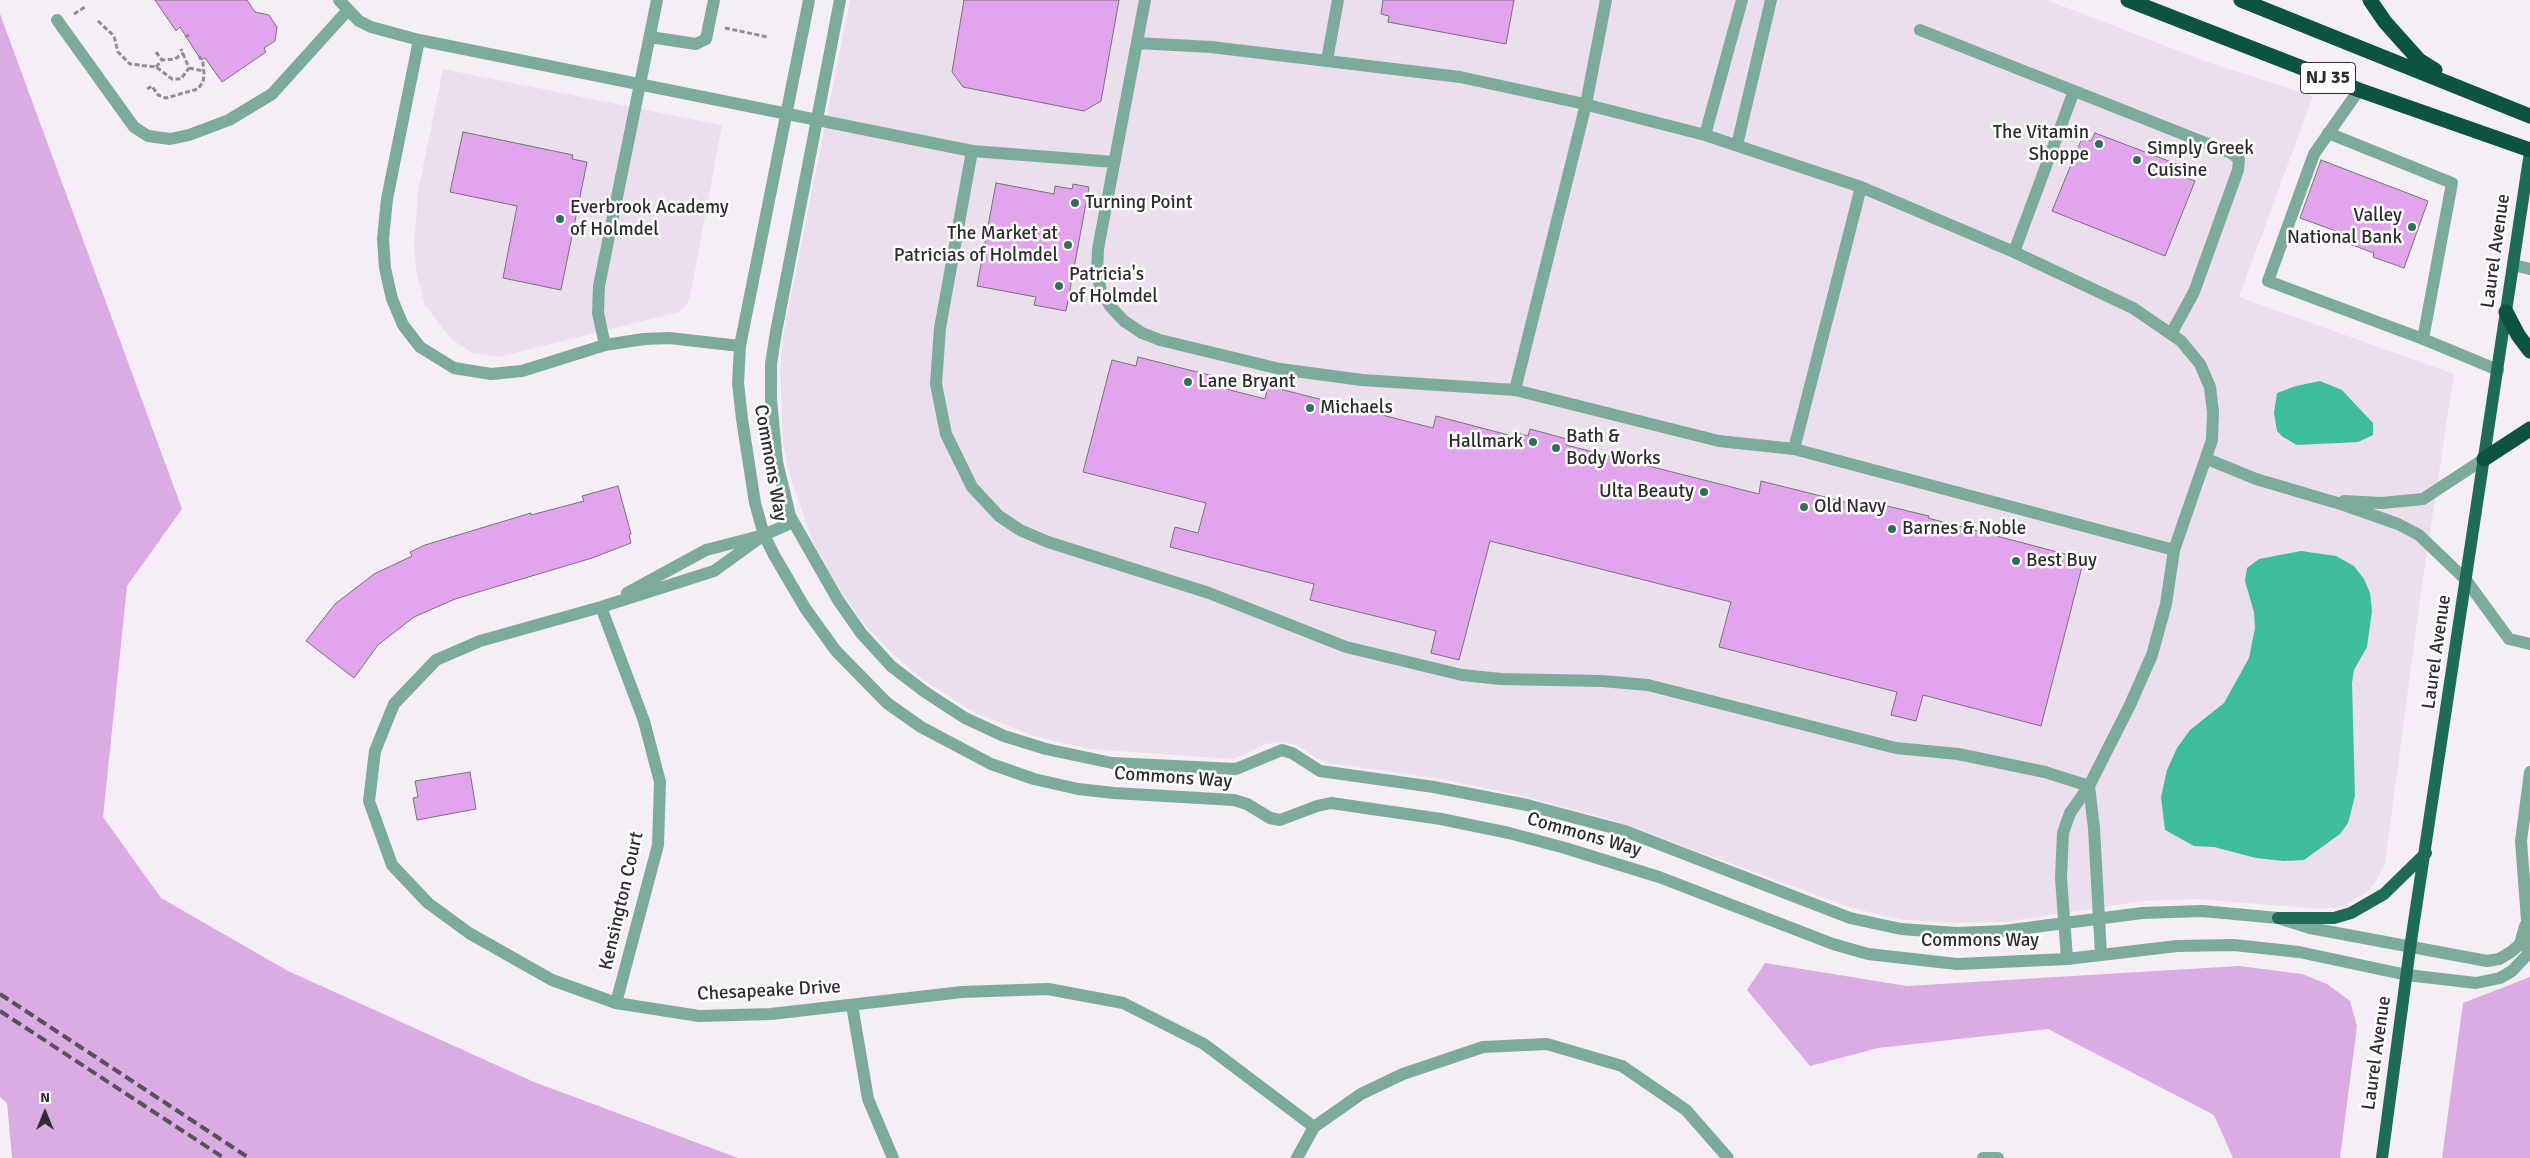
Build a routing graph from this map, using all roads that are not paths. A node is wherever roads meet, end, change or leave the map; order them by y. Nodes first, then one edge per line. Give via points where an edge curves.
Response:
1 (339, 0) edge
2 (657, 0) edge
3 (714, 0) edge
4 (809, 0) edge
5 (840, 0) edge
6 (1144, 0) edge
7 (1338, 0) edge
8 (1606, 0) edge
9 (1742, 0) edge
10 (1771, 0) edge
11 (2128, 0) edge
12 (2241, 0) edge
13 (2370, 0) edge
14 (348, 10) junction
15 (57, 20) dead end
16 (1920, 30) dead end
17 (650, 37) junction
18 (419, 40) junction
19 (1137, 43) junction
20 (1327, 60) junction
21 (640, 85) junction
22 (2359, 90) junction
23 (2465, 90) junction
24 (2074, 91) junction
25 (1586, 104) junction
26 (786, 115) junction
27 (2530, 116) edge
28 (818, 121) junction
29 (2328, 133) junction
30 (1706, 135) junction
31 (1737, 145) junction
32 (972, 151) junction
33 (2530, 151) edge
34 (1114, 162) junction
35 (1861, 187) junction
36 (2014, 252) junction
37 (2513, 265) junction
38 (2530, 269) edge
39 (2506, 312) junction
40 (2171, 334) junction
41 (2423, 339) junction
42 (605, 346) junction
43 (740, 346) junction
44 (2530, 351) edge
45 (2498, 370) junction
46 (1515, 390) junction
47 (2530, 429) edge
48 (1794, 449) junction
49 (2206, 459) junction
50 (2484, 459) junction
51 (2308, 496) junction
52 (794, 522) junction
53 (764, 535) junction
54 (2174, 550) junction
55 (2466, 580) junction
56 (601, 607) junction
57 (2530, 644) edge
58 (2530, 772) edge
59 (2088, 786) junction
60 (2426, 853) junction
61 (2278, 918) junction
62 (2099, 919) junction
63 (2526, 923) junction
64 (2064, 924) junction
65 (2410, 948) junction
66 (2101, 955) junction
67 (2067, 959) junction
68 (2407, 975) junction
69 (616, 1003) junction
70 (852, 1005) junction
71 (1314, 1127) junction
72 (893, 1158) edge
73 (1297, 1158) edge
74 (1728, 1158) edge
75 (1983, 1158) edge
76 (1998, 1158) edge
77 (2382, 1158) edge

1 - 14 street
2 - 17 street
3 - 17 street via 706,39 696,44
4 - 26 street, Commons Way
5 - 28 street, Commons Way
6 - 19 street
7 - 20 street
8 - 25 street
9 - 30 street
10 - 31 street
11 - 22 highway, NJ 35
12 - 23 highway, NJ 35
13 - 23 highway via 2419,60
14 - 15 street via 272,94 228,120 170,139 148,136 134,127
14 - 18 street via 371,27
16 - 24 street
17 - 21 street
18 - 21 street
18 - 42 street via 384,227 387,277 403,324 430,355 454,368 479,373 522,371
19 - 20 street
19 - 34 street
20 - 25 street via 1460,77
21 - 26 street
21 - 42 street via 599,286 598,313
22 - 29 street
22 - 33 highway, NJ 35
23 - 27 highway, NJ 35
24 - 36 street
24 - 40 street via 2239,159 2238,170 2194,292
25 - 30 street
25 - 46 street
26 - 28 street
26 - 43 street, Commons Way
28 - 32 street
28 - 52 street, Commons Way via 771,364 777,462
29 - 41 street via 2452,183
29 - 41 street via 2314,154 2268,281
30 - 31 street
31 - 35 street
32 - 34 street
32 - 59 street via 940,328 936,384 946,434 972,487 999,516 1020,530 1048,542 1209,593 1346,647 1462,675 1648,685 1896,748 1968,756 2045,772
33 - 37 main road, Laurel Avenue
34 - 46 street via 1098,248 1100,291 1124,321 1142,333 1280,369 1362,380
35 - 36 street
35 - 48 street
36 - 40 street via 2133,308
37 - 38 street
37 - 39 main road, Laurel Avenue
39 - 44 highway
39 - 45 main road, Laurel Avenue
40 - 49 street via 2200,364 2210,387 2212,440
41 - 45 street
42 - 43 street via 669,338
43 - 53 street, Commons Way via 738,383 742,420 749,472
45 - 50 main road, Laurel Avenue
46 - 48 street via 1719,442
47 - 50 highway
48 - 54 street
49 - 51 street
49 - 54 street
50 - 51 street via 2423,499 2382,503
50 - 55 main road, Laurel Avenue
51 - 55 street via 2398,524 2419,535
52 - 53 street
52 - 64 street, Commons Way via 838,600 861,633 891,666 965,718 1004,736 1112,763 1230,769 1243,767 1282,750 1320,771 1434,787 1527,805 1625,831 1850,918 1876,925 1957,934
53 - 56 street, Chesapeake Drive via 706,550
53 - 56 street, Chesapeake Drive via 714,570
53 - 67 street, Commons Way via 804,608 831,644 887,703 955,747 990,764 1034,779 1114,793 1234,800 1280,820 1332,803 1442,819 1565,848 1660,877 1832,944 1868,954 1957,964
54 - 59 street via 2166,604 2152,655
55 - 57 street via 2509,639
55 - 60 main road, Laurel Avenue
56 - 69 street, Kensington Court via 644,721 660,782 658,845
56 - 69 street, Chesapeake Drive via 480,641 436,660 394,704 375,751 369,801 392,864 428,903 469,934 552,980
58 - 63 street via 2521,828
59 - 62 street via 2094,828
59 - 64 street via 2070,813 2063,833
60 - 61 main road via 2384,894 2351,912 2334,918
60 - 65 main road, Laurel Avenue
61 - 62 street, Commons Way via 2202,911 2142,913
61 - 65 street, Commons Way via 2310,928
62 - 64 street, Commons Way
62 - 66 street
63 - 65 street, Commons Way via 2520,944 2499,959 2487,961
63 - 68 street, Commons Way via 2527,955 2500,978 2476,983
64 - 67 street
65 - 68 main road, Laurel Avenue
66 - 67 street, Commons Way
66 - 68 street, Commons Way via 2177,946 2234,945 2298,952
68 - 77 main road, Laurel Avenue
69 - 70 street, Chesapeake Drive via 699,1016 771,1014
70 - 71 street, Chesapeake Drive via 962,992 1048,989 1123,1003 1204,1044
70 - 72 street via 868,1099
71 - 73 street
71 - 74 street via 1361,1094 1403,1074 1483,1047 1547,1044 1622,1066 1686,1110
75 - 76 street

